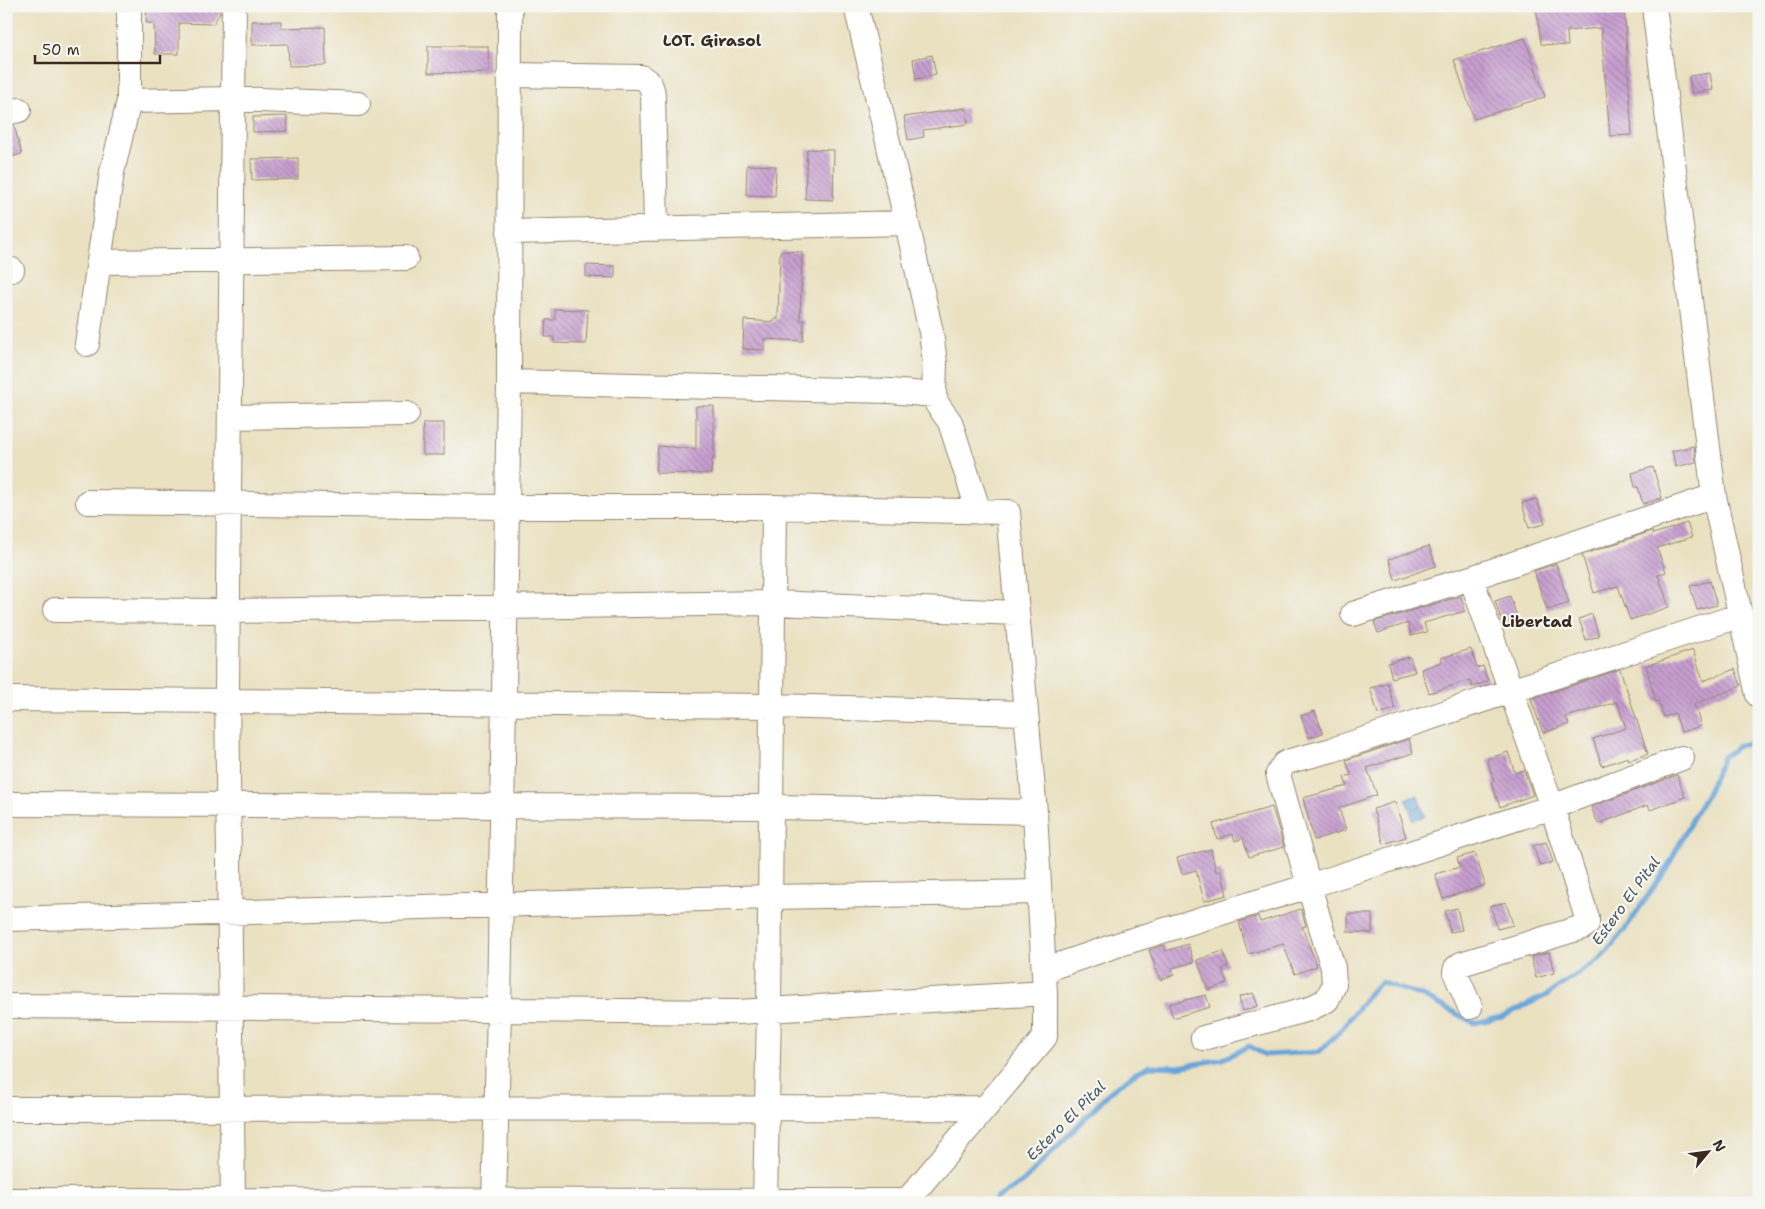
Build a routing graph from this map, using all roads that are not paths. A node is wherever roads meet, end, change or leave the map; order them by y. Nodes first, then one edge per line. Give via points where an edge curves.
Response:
1 (129, 6) edge
2 (234, 6) edge
3 (510, 6) edge
4 (856, 6) edge
5 (1654, 6) edge
6 (510, 75) junction
7 (233, 99) junction
8 (129, 101) junction
9 (358, 104) dead end
10 (907, 223) junction
11 (656, 229) junction
12 (509, 232) junction
13 (406, 258) dead end
14 (232, 260) junction
15 (99, 262) junction
16 (87, 344) dead end
17 (509, 382) junction
18 (934, 395) junction
19 (407, 414) dead end
20 (230, 416) junction
21 (1714, 496) junction
22 (88, 502) dead end
23 (229, 504) junction
24 (507, 507) junction
25 (774, 507) junction
26 (979, 512) junction
27 (1471, 578) junction
28 (774, 604) junction
29 (505, 606) junction
30 (55, 610) dead end
31 (228, 611) junction
32 (1017, 613) junction
33 (1353, 614) dead end
34 (1741, 615) junction
35 (1510, 691) junction
36 (1758, 695) dead end
37 (6, 699) edge
38 (227, 701) junction
39 (504, 703) junction
40 (773, 706) junction
41 (1026, 713) junction
42 (1682, 758) dead end
43 (6, 804) edge
44 (228, 806) junction
45 (772, 806) junction
46 (502, 807) junction
47 (1552, 807) junction
48 (1035, 812) junction
49 (1309, 886) junction
50 (1038, 892) junction
51 (771, 897) junction
52 (500, 905) junction
53 (229, 913) junction
54 (6, 919) edge
55 (1044, 982) junction
56 (6, 1006) edge
57 (230, 1007) junction
58 (1470, 1007) dead end
59 (499, 1009) junction
60 (769, 1010) junction
61 (1204, 1038) dead end
62 (985, 1108) junction
63 (6, 1109) edge
64 (232, 1109) junction
65 (496, 1109) junction
66 (767, 1109) junction
67 (6, 1200) edge
68 (233, 1202) edge
69 (494, 1202) edge
70 (765, 1202) edge
71 (906, 1202) edge

1 - 8 street
2 - 7 street
3 - 6 street
4 - 10 street
5 - 21 street
6 - 11 street via 641,77 647,80 653,96
6 - 12 street
7 - 8 street
7 - 9 street
7 - 14 street
8 - 15 street via 112,172
10 - 11 street
10 - 18 street via 931,332 935,363
11 - 12 street
12 - 17 street
13 - 14 street
14 - 15 street
14 - 20 street
15 - 16 street
17 - 18 street via 890,391
17 - 24 street
18 - 26 street via 950,422
19 - 20 street
20 - 23 street
21 - 27 street
21 - 34 street
22 - 23 street
23 - 24 street
23 - 31 street
24 - 25 street
24 - 29 street
25 - 26 street
25 - 28 street
26 - 32 street via 1008,512
27 - 33 street
27 - 35 street
28 - 29 street
28 - 32 street
28 - 40 street
29 - 31 street
29 - 39 street
30 - 31 street
31 - 38 street
32 - 41 street
34 - 35 street
34 - 36 street
35 - 47 street
35 - 49 street via 1284,764 1278,774
37 - 38 street
38 - 39 street
38 - 44 street
39 - 40 street
39 - 46 street
40 - 41 street
40 - 45 street
41 - 48 street
42 - 47 street
43 - 44 street
44 - 46 street
44 - 53 street
45 - 46 street
45 - 48 street
45 - 51 street
46 - 52 street
47 - 49 street
47 - 58 street via 1587,924 1461,964 1455,972
48 - 50 street
49 - 55 street via 1123,943
49 - 61 street via 1333,968 1334,985 1327,1000 1309,1009
50 - 51 street
50 - 55 street
51 - 52 street
51 - 60 street
52 - 53 street
52 - 59 street
53 - 54 street
53 - 57 street
55 - 60 street
55 - 62 street via 1044,1037
56 - 57 street
57 - 59 street
57 - 64 street
59 - 60 street
59 - 65 street
60 - 66 street
62 - 66 street
62 - 71 street
63 - 64 street
64 - 65 street
64 - 68 street
65 - 66 street
65 - 69 street
66 - 70 street
67 - 68 street
68 - 69 street
69 - 70 street
70 - 71 street

